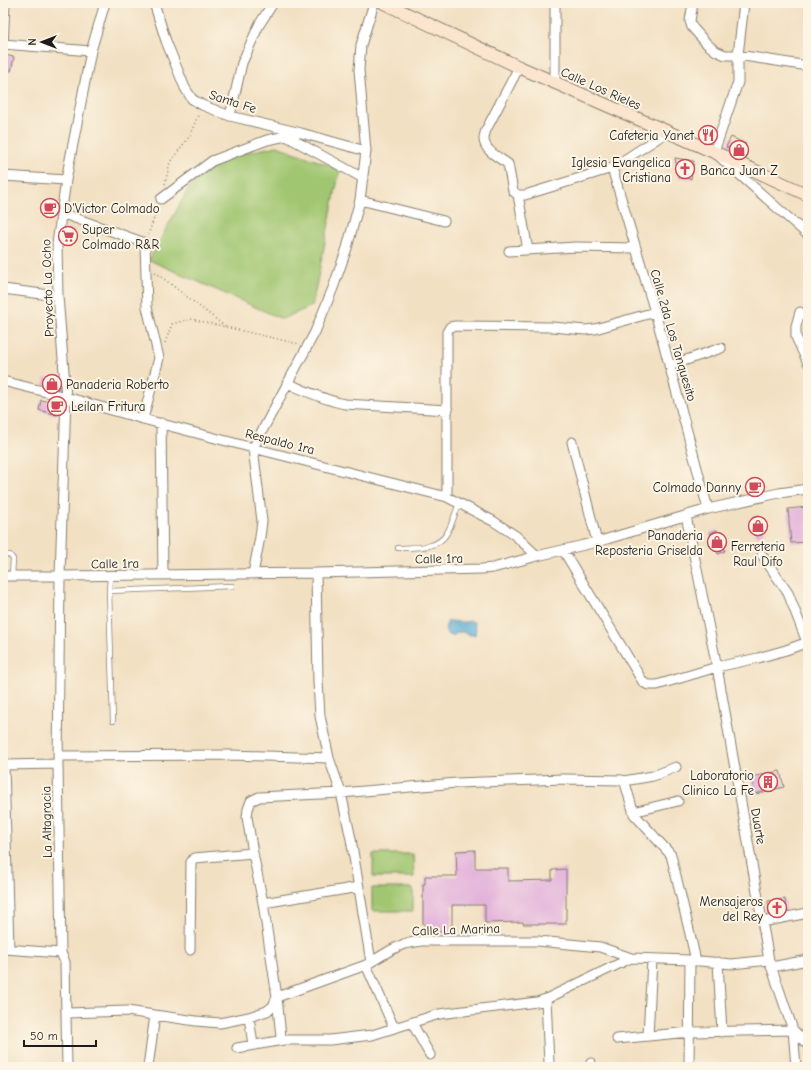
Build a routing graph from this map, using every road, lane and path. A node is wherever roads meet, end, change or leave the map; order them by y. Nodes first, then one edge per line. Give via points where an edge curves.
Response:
1 (5, 3) edge
2 (105, 3) edge
3 (154, 3) edge
4 (374, 3) edge
5 (384, 3) edge
6 (555, 3) edge
7 (693, 3) edge
8 (744, 3) edge
9 (271, 5) edge
10 (3, 45) edge
11 (91, 51) junction
12 (738, 55) junction
13 (808, 66) edge
14 (519, 67) junction
15 (555, 83) junction
16 (202, 106) junction
17 (230, 116) junction
18 (666, 132) junction
19 (301, 133) junction
20 (286, 136) junction
21 (366, 152) junction
22 (714, 152) junction
23 (612, 168) junction
24 (3, 176) edge
25 (363, 178) junction
26 (66, 180) junction
27 (518, 195) junction
28 (808, 195) edge
29 (161, 199) junction
30 (360, 200) junction
31 (61, 213) junction
32 (444, 221) dead end
33 (808, 235) edge
34 (145, 243) junction
35 (636, 248) junction
36 (528, 250) junction
37 (509, 251) dead end
38 (146, 264) junction
39 (3, 289) edge
40 (58, 296) junction
41 (655, 312) junction
42 (800, 312) dead end
43 (227, 328) junction
44 (307, 346) junction
45 (721, 348) dead end
46 (159, 358) junction
47 (808, 363) edge
48 (669, 366) junction
49 (3, 381) edge
50 (287, 383) junction
51 (66, 397) junction
52 (448, 410) junction
53 (143, 419) junction
54 (160, 423) junction
55 (572, 442) dead end
56 (253, 448) junction
57 (808, 489) edge
58 (447, 497) junction
59 (459, 504) junction
60 (708, 509) junction
61 (686, 516) junction
62 (597, 542) junction
63 (398, 548) dead end
64 (563, 550) junction
65 (3, 555) edge
66 (762, 555) dead end
67 (537, 556) junction
68 (316, 573) junction
69 (253, 574) junction
70 (163, 575) junction
71 (8, 576) edge
72 (60, 576) junction
73 (110, 576) junction
74 (232, 586) dead end
75 (109, 591) junction
76 (807, 642) edge
77 (717, 667) junction
78 (113, 721) dead end
79 (329, 758) junction
80 (58, 760) junction
81 (4, 765) edge
82 (676, 767) dead end
83 (624, 781) junction
84 (341, 793) junction
85 (678, 801) dead end
86 (633, 812) junction
87 (252, 853) junction
88 (359, 887) junction
89 (263, 903) junction
90 (808, 913) edge
91 (762, 922) junction
92 (6, 949) edge
93 (190, 950) dead end
94 (61, 953) junction
95 (631, 958) junction
96 (652, 960) junction
97 (693, 960) junction
98 (808, 960) edge
99 (718, 962) junction
100 (369, 964) junction
101 (770, 964) junction
102 (277, 997) junction
103 (546, 999) junction
104 (67, 1013) junction
105 (155, 1015) junction
106 (250, 1017) junction
107 (412, 1023) junction
108 (394, 1028) junction
109 (793, 1030) junction
110 (690, 1032) junction
111 (722, 1032) junction
112 (648, 1036) junction
113 (617, 1038) dead end
114 (284, 1040) junction
115 (253, 1045) junction
116 (808, 1045) edge
117 (237, 1048) dead end
118 (430, 1055) dead end
119 (549, 1063) dead end
120 (67, 1067) edge
121 (148, 1067) edge
122 (689, 1067) edge
123 (796, 1067) edge

1 - 10 street
2 - 11 street, Proyecto La Ocho
3 - 16 street, Santa Fe via 185,88 192,99
4 - 21 street via 361,45 359,70
5 - 14 street, Calle Los Rieles
6 - 15 street
7 - 12 street via 690,21 692,27 716,51 725,55
8 - 12 street
9 - 17 street via 242,63
10 - 11 street
11 - 26 street, Proyecto La Ocho
12 - 13 street
12 - 22 street via 738,82
14 - 15 street, Calle Los Rieles
14 - 27 street via 486,130 484,139 489,150 508,164 513,190
15 - 18 street, Calle Los Rieles
16 - 17 street, Santa Fe
16 - 29 path via 189,137 170,162
17 - 19 street, Santa Fe
18 - 22 street, Calle Los Rieles
18 - 23 street
19 - 20 street
19 - 21 street, Santa Fe
20 - 25 street
20 - 29 street via 267,140 212,161
21 - 25 street
22 - 28 street, Calle Los Rieles
22 - 33 street
23 - 27 street
23 - 35 street, Calle 2da Los Tanquesito
24 - 26 street
25 - 30 street
26 - 31 street, Proyecto La Ocho
27 - 36 street
29 - 34 path
30 - 32 street
30 - 44 street via 333,288
31 - 34 street
31 - 40 street, Proyecto La Ocho
34 - 38 street
35 - 36 street via 576,247
35 - 41 street, Calle 2da Los Tanquesito
36 - 37 street
38 - 43 path
38 - 46 street via 147,307
39 - 40 street
40 - 51 street, Proyecto La Ocho
41 - 48 street, Calle 2da Los Tanquesito
41 - 52 street via 590,330 544,327 450,327 447,332
42 - 47 street via 796,337
43 - 44 path
43 - 46 path via 191,319 172,324
44 - 50 street
45 - 48 street
46 - 53 street
48 - 60 street, Calle 2da Los Tanquesito
49 - 51 street, Respaldo 1ra
50 - 52 street via 345,404
50 - 56 street
51 - 53 street, Respaldo 1ra
51 - 72 street, Proyecto La Ocho
52 - 58 street
53 - 54 street, Respaldo 1ra
54 - 56 street, Respaldo 1ra
54 - 70 street
55 - 62 street
56 - 58 street, Respaldo 1ra
56 - 69 street via 262,521
57 - 60 street, Calle 1ra
58 - 59 street, Respaldo 1ra
59 - 63 lane via 447,534 437,543 430,546
59 - 67 street, Respaldo 1ra via 516,536
60 - 61 street, Calle 1ra
61 - 62 street, Calle 1ra
61 - 77 street, Duarte
62 - 64 street, Calle 1ra
64 - 67 street, Calle 1ra
64 - 77 street via 643,682 657,685
65 - 71 lane via 10,555 13,559
66 - 76 street via 788,593
67 - 68 street, Calle 1ra via 482,569
68 - 69 street, Calle 1ra
68 - 79 street via 320,716
69 - 70 street, Calle 1ra
70 - 73 street, Calle 1ra
71 - 72 street, Calle 1ra
72 - 73 street, Calle 1ra
72 - 80 street, La Altagracia
73 - 75 lane
74 - 75 lane
75 - 78 lane
76 - 77 street via 758,658
77 - 91 street, Duarte
79 - 80 street via 230,755
79 - 84 street
80 - 81 street
80 - 94 street, La Altagracia
81 - 92 street
82 - 83 street via 653,776
83 - 84 street via 564,779 457,783
83 - 86 street
84 - 87 street via 260,797 251,801 247,817
84 - 88 street
85 - 86 street
86 - 97 street via 671,855 690,934
87 - 89 street
87 - 93 street via 194,858 191,862
88 - 89 street
88 - 100 street
89 - 102 street
90 - 91 street
91 - 101 street, Duarte
92 - 94 street
94 - 104 street, La Altagracia via 65,962
95 - 96 street, Calle La Marina
95 - 100 street, Calle La Marina via 600,947 538,941 421,941 404,944
95 - 103 street
96 - 97 street, Calle La Marina
96 - 112 street
97 - 99 street, Calle La Marina
97 - 110 street
98 - 101 street, Calle La Marina
99 - 101 street, Calle La Marina
99 - 111 street
100 - 102 street, Calle La Marina
100 - 108 street
101 - 109 street, Duarte
102 - 106 street via 267,1012
102 - 114 street via 281,1037
103 - 107 street via 439,1014
103 - 119 street
104 - 105 street via 127,1011
104 - 120 street, La Altagracia
105 - 106 street via 220,1023
105 - 121 street
106 - 115 street
107 - 108 street
107 - 118 street
108 - 114 street via 372,1035 330,1040
109 - 111 street
109 - 116 street
109 - 123 street, Duarte
110 - 111 street
110 - 112 street
110 - 122 street
112 - 113 street
114 - 115 street
115 - 117 street

